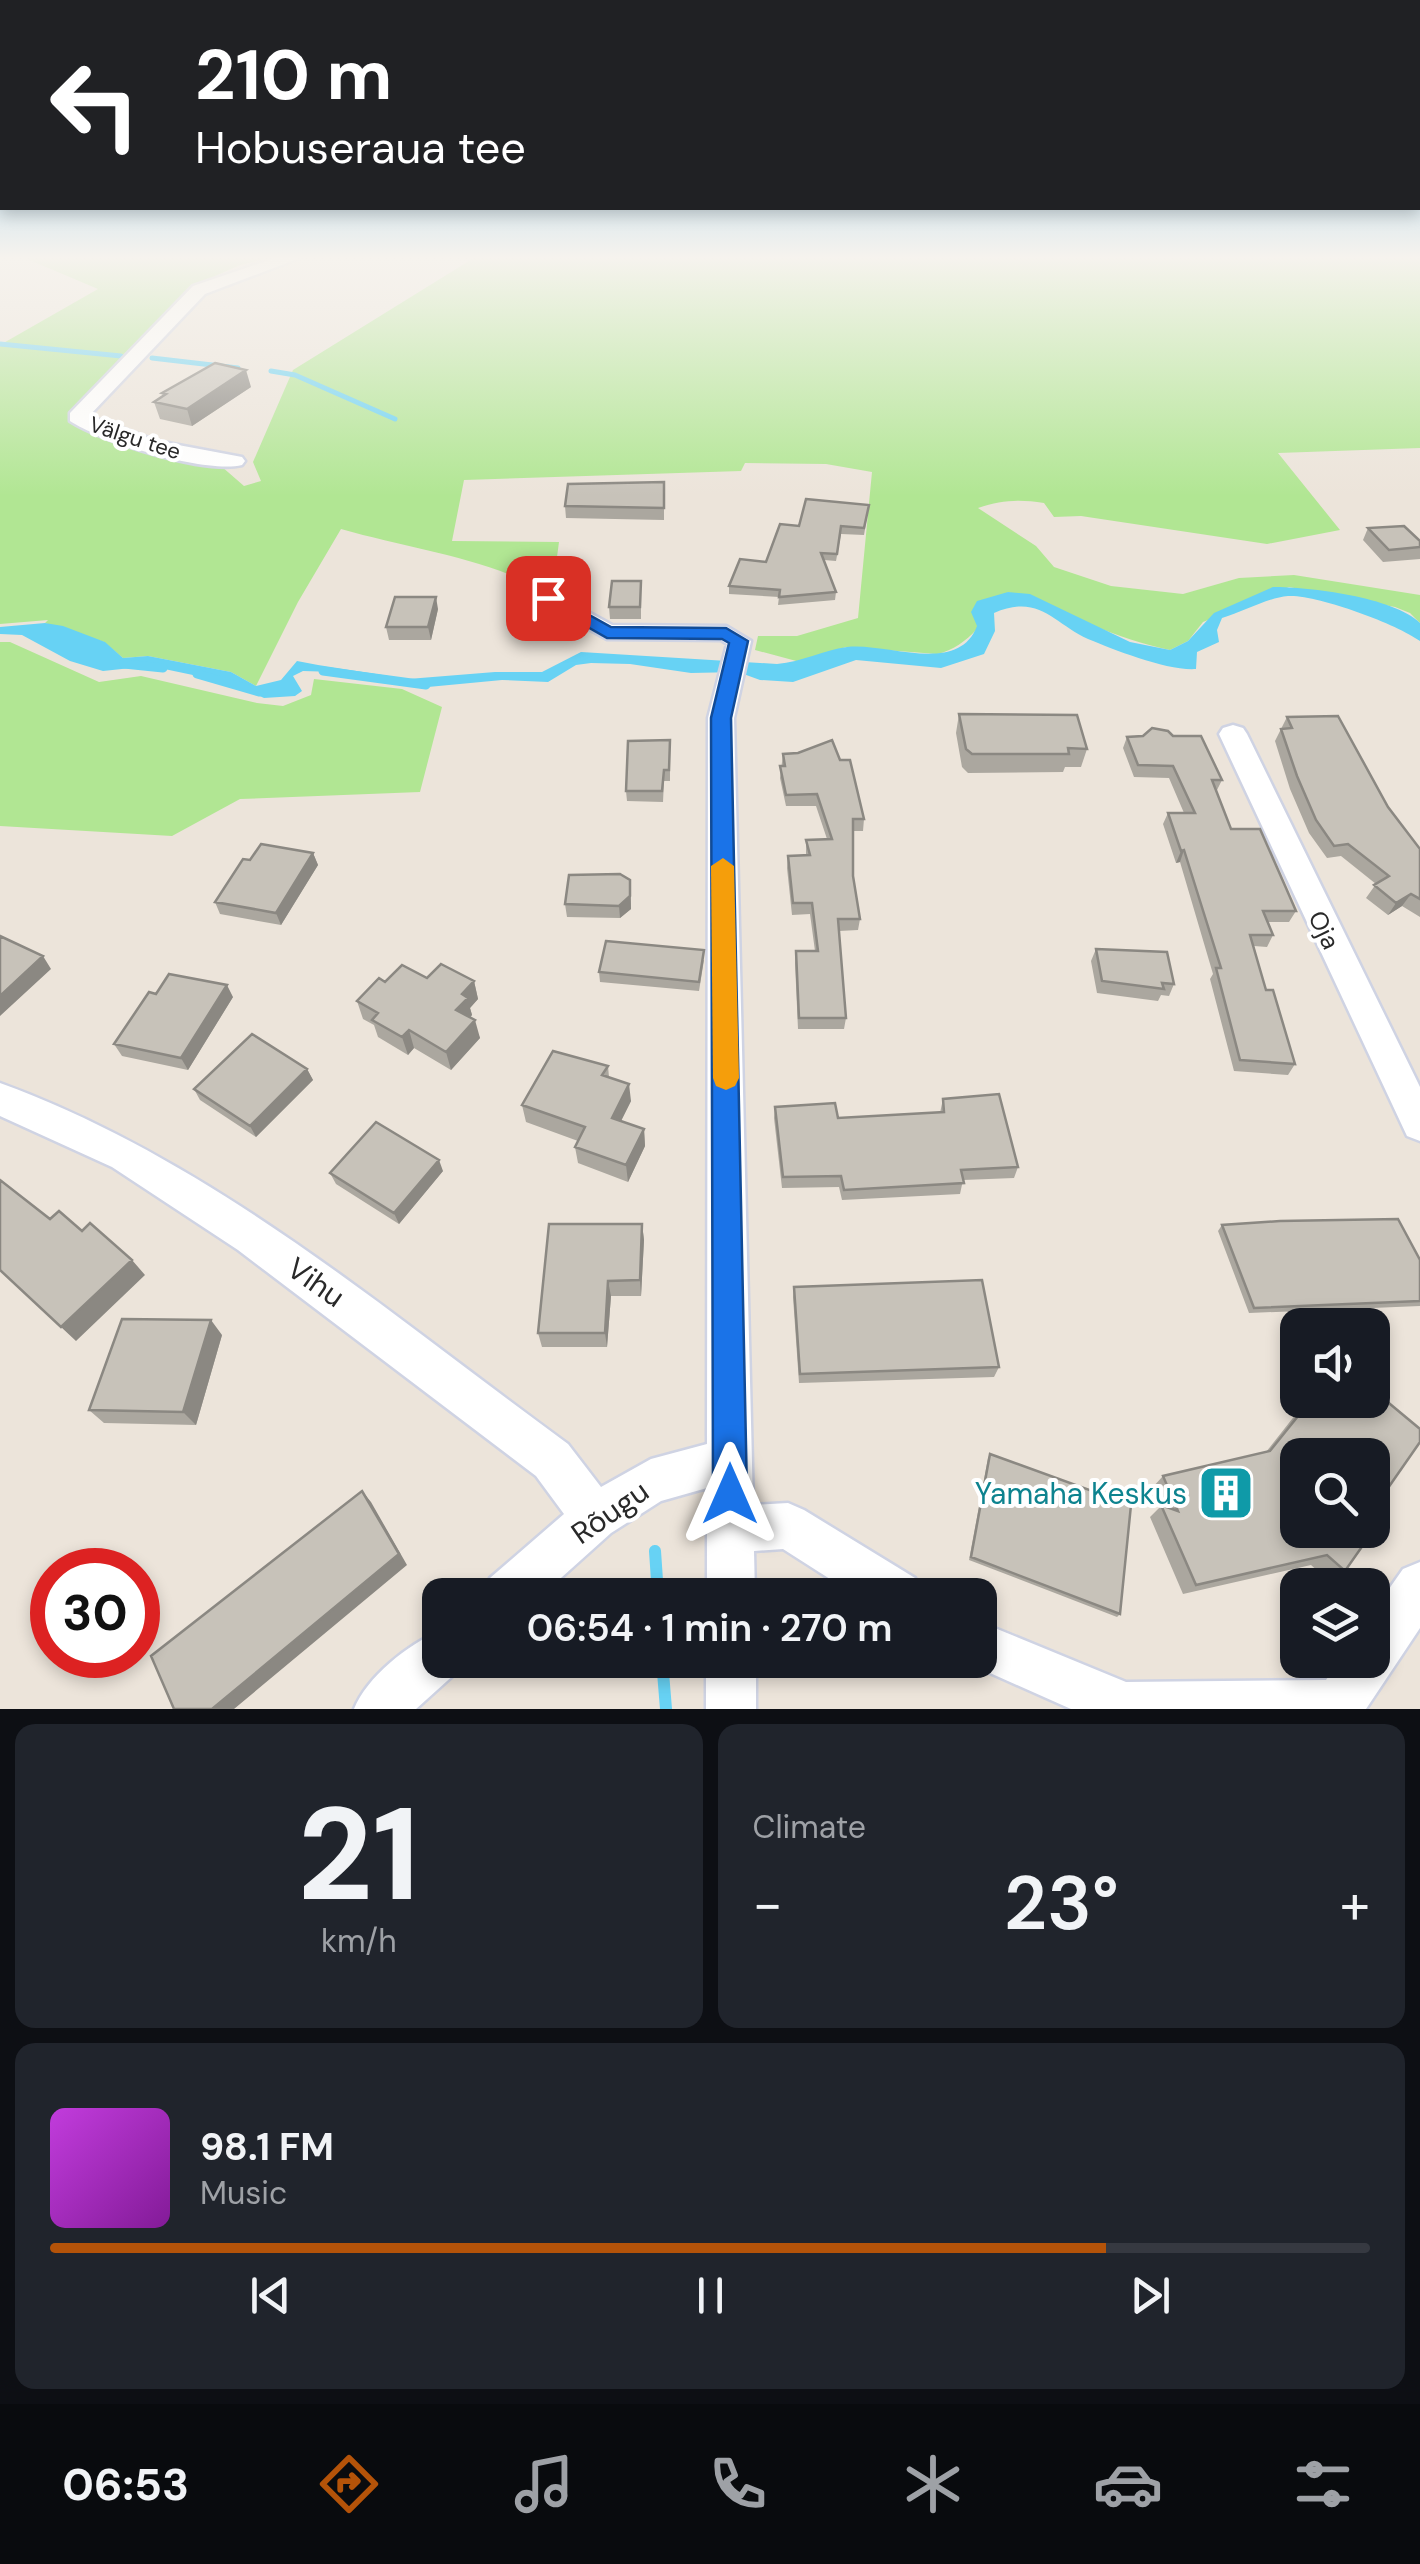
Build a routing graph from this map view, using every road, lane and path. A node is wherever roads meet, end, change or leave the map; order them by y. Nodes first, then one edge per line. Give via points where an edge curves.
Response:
1 (156, 336) edge
2 (235, 460) dead end
3 (548, 598) dead end
4 (1233, 734) dead end
5 (0, 1099) edge
6 (1420, 1125) edge
7 (730, 1460) junction
8 (594, 1518) junction
9 (731, 1529) junction
10 (526, 1578) edge
11 (731, 1578) edge
12 (871, 1578) edge
13 (1420, 1586) edge
14 (1390, 1630) edge
15 (997, 1653) edge
16 (422, 1671) edge
17 (731, 1678) edge
18 (1357, 1678) edge
19 (379, 1709) edge
20 (731, 1709) edge

1 - 2 street, Välgu tee via 77,417 204,460
3 - 7 street via 607,632 726,633 739,641 721,718
4 - 6 street, Oja
5 - 8 street, Vihu via 125,1155 267,1248 552,1460
7 - 8 street, Rõugu via 651,1481
7 - 9 street
8 - 10 street, Rõugu
9 - 11 street
9 - 12 street via 788,1526
13 - 14 street
15 - 18 street via 1126,1707 1339,1705
16 - 19 street
17 - 20 street

